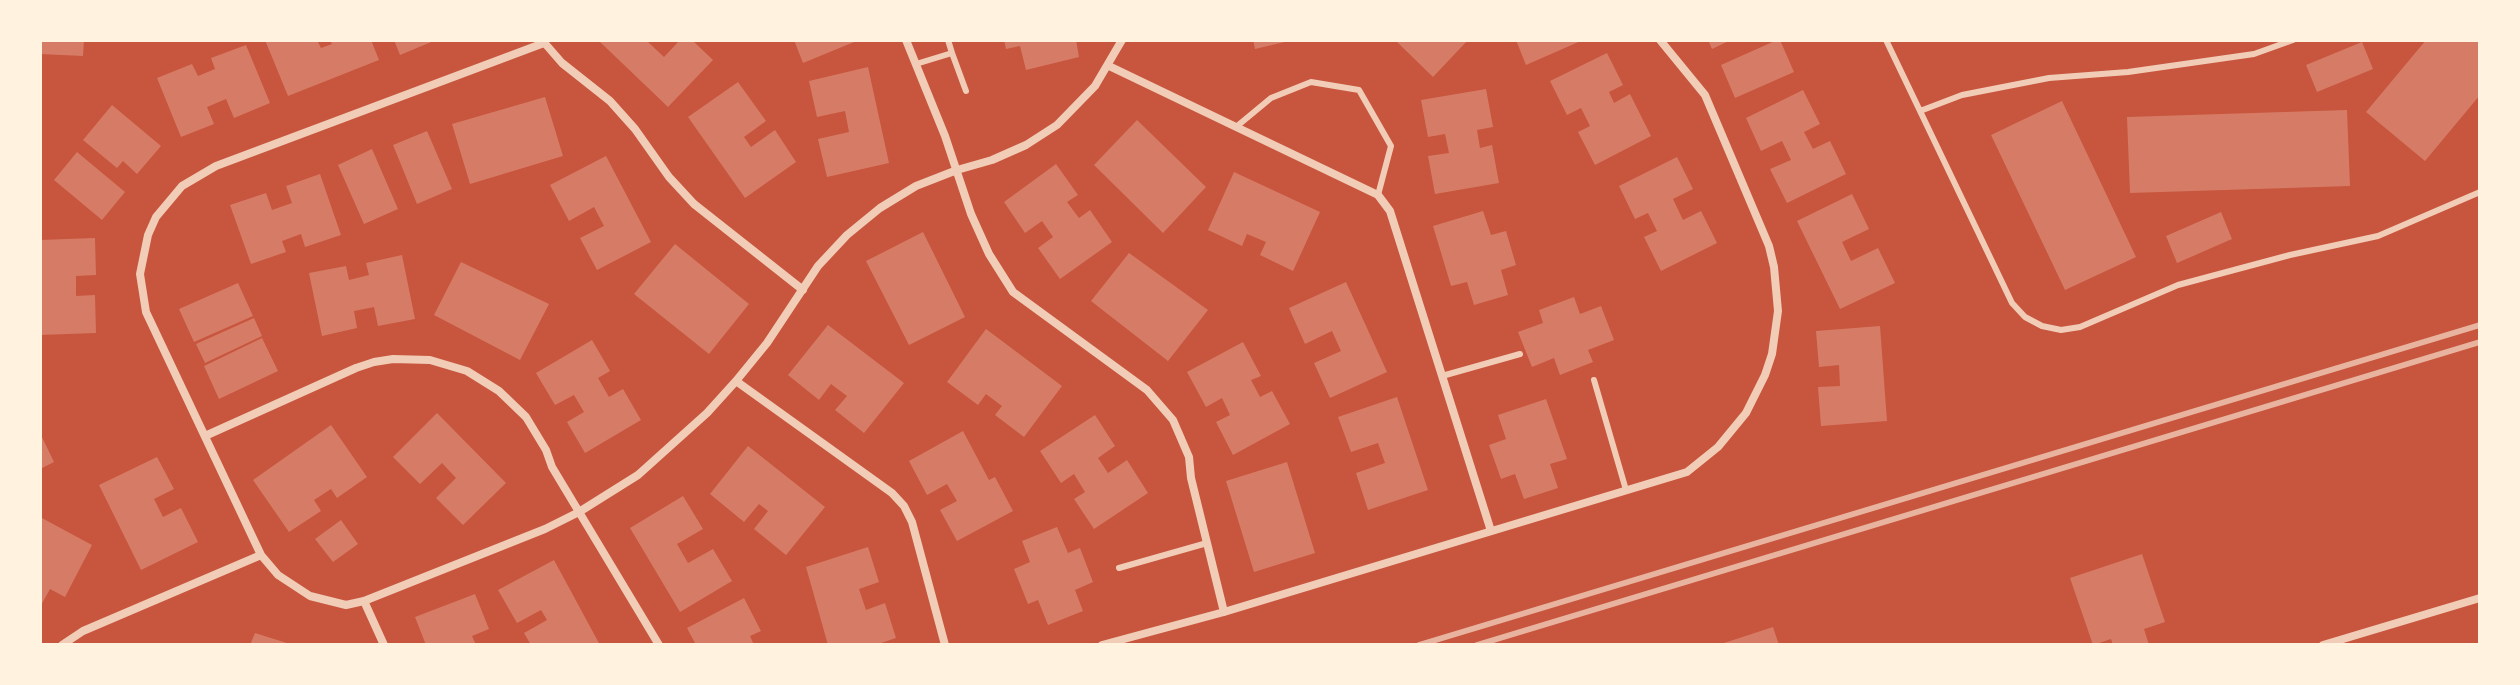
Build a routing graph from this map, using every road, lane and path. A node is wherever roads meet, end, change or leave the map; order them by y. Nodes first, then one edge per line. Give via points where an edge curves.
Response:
1 (906, 40) edge
2 (948, 40) edge
3 (1122, 40) edge
4 (1660, 40) edge
5 (1886, 40) edge
6 (2293, 40) edge
7 (543, 42) edge
8 (952, 53) junction
9 (916, 64) junction
10 (1109, 66) junction
11 (966, 91) dead end
12 (1920, 111) junction
13 (1236, 127) junction
14 (957, 170) junction
15 (2480, 192) edge
16 (1378, 195) junction
17 (803, 290) junction
18 (1520, 354) dead end
19 (1442, 376) junction
20 (1594, 380) dead end
21 (736, 381) junction
22 (205, 436) junction
23 (1626, 490) junction
24 (579, 512) junction
25 (1491, 531) junction
26 (1207, 543) junction
27 (261, 555) junction
28 (1119, 568) dead end
29 (364, 601) junction
30 (2479, 601) edge
31 (1224, 612) junction
32 (62, 645) edge
33 (384, 645) edge
34 (659, 645) edge
35 (945, 645) edge
36 (1102, 645) edge
37 (2323, 645) edge

1 - 9 street
2 - 8 lane
3 - 10 street
4 - 23 street via 1705,95 1769,246 1778,311 1765,375 1733,431 1687,472
5 - 12 lane
6 - 12 lane via 2254,54 2049,78 1962,95
7 - 17 street via 610,101 694,204
7 - 22 street via 216,166 168,200 142,254 142,294
8 - 9 lane
8 - 11 lane
9 - 14 street
10 - 13 street
10 - 14 street via 1057,125 1015,150
12 - 15 lane via 2012,303 2034,322 2061,330 2080,327 2178,285 2378,236
13 - 16 street
13 - 16 lane via 1271,98 1311,82 1359,90 1391,146
14 - 17 street via 880,208 837,245
14 - 26 street via 989,254 1013,292 1147,390 1173,420 1189,457
16 - 19 street via 1390,211
17 - 21 street
18 - 19 lane
19 - 25 street
20 - 23 lane
21 - 24 street via 653,464
21 - 35 street via 904,506
22 - 24 street via 356,368 393,359 430,360 467,371 513,403 537,433
22 - 27 street
23 - 25 street
24 - 29 street
24 - 34 street
25 - 31 street
26 - 28 lane
26 - 31 street
27 - 29 street via 278,575 310,596 346,605
27 - 32 street via 83,631
29 - 33 street
30 - 37 street
31 - 36 street

